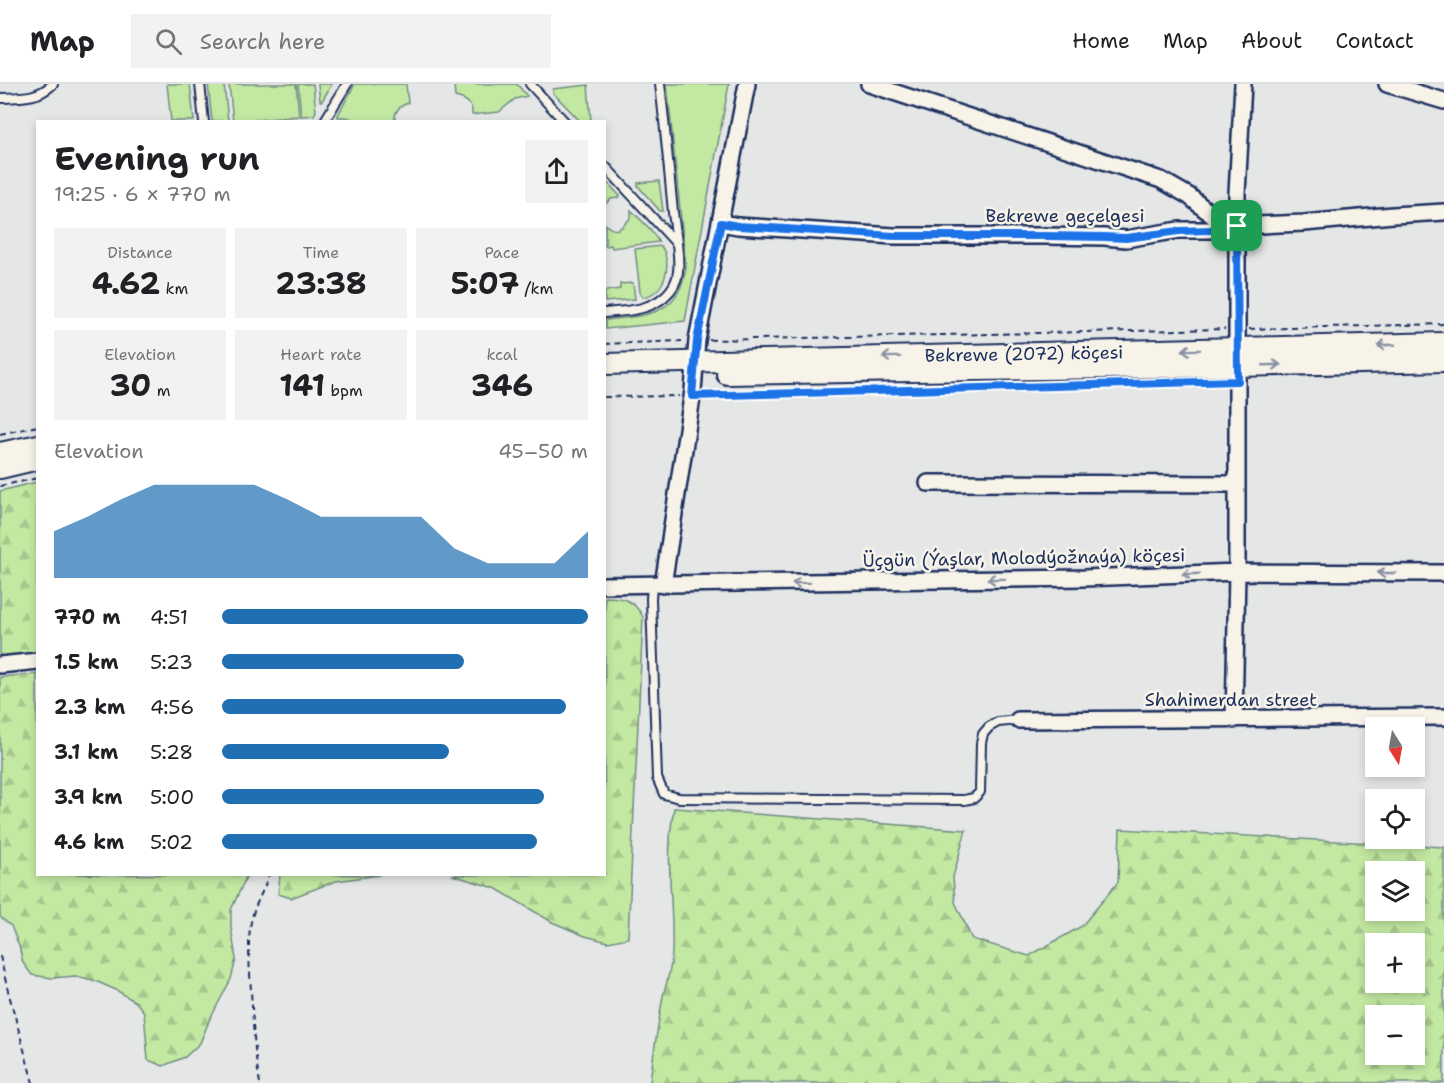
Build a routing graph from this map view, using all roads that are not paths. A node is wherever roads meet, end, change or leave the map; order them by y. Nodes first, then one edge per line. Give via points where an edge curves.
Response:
1 (53, 84) edge
2 (200, 84) edge
3 (347, 84) edge
4 (530, 84) edge
5 (660, 84) edge
6 (747, 84) edge
7 (868, 84) edge
8 (1243, 84) edge
9 (1387, 84) edge
10 (1414, 88) edge
11 (0, 98) edge
12 (1444, 101) edge
13 (204, 120) edge
14 (325, 120) edge
15 (563, 120) edge
16 (606, 167) edge
17 (1444, 212) edge
18 (721, 223) junction
19 (1237, 226) junction
20 (676, 243) junction
21 (606, 313) edge
22 (1444, 343) edge
23 (1238, 358) junction
24 (1444, 360) edge
25 (606, 364) edge
26 (695, 368) junction
27 (606, 377) edge
28 (36, 445) edge
29 (0, 453) edge
30 (36, 459) edge
31 (0, 468) edge
32 (928, 483) dead end
33 (1237, 484) junction
34 (1237, 572) junction
35 (1444, 573) edge
36 (606, 585) edge
37 (658, 585) junction
38 (36, 661) edge
39 (0, 665) edge
40 (1444, 717) edge
41 (1018, 720) joint
42 (1234, 720) junction

1 - 11 lane via 35,96
2 - 13 lane
3 - 14 lane
4 - 15 lane
5 - 20 lane
6 - 18 street
7 - 19 street via 1161,180 1213,216
8 - 19 street
9 - 10 street
10 - 12 street
16 - 20 lane
17 - 19 street, Bekrewe geçelgesi
18 - 19 street, Bekrewe geçelgesi via 894,236 1126,238
18 - 26 street
19 - 23 street
20 - 21 lane via 678,271 666,296 642,309
22 -> 23 main road, Bekrewe (2072) köçesi
23 -> 24 main road, Bekrewe (2072) köçesi
23 - 26 main road, Bekrewe (2072) köçesi
23 - 33 street
25 - 26 main road, Bekrewe (2072) köçesi
26 - 27 main road, Bekrewe (2072) köçesi
26 - 37 street
28 - 29 main road
30 - 31 main road
32 - 33 street
33 - 34 street
35 -> 34 street, Üçgün (Ýaşlar, Molodýožnaýa) köçesi
34 -> 37 street, Üçgün (Ýaşlar, Molodýožnaýa) köçesi
34 - 42 street
36 - 37 street, Üçgün (Ýaşlar, Molodýožnaýa) köçesi
37 - 41 lane via 651,599 657,778 664,794 670,797 974,798 980,792 983,734 998,722
38 - 39 street
40 - 42 street, Shahimerdan street
41 - 42 street, Shahimerdan street

